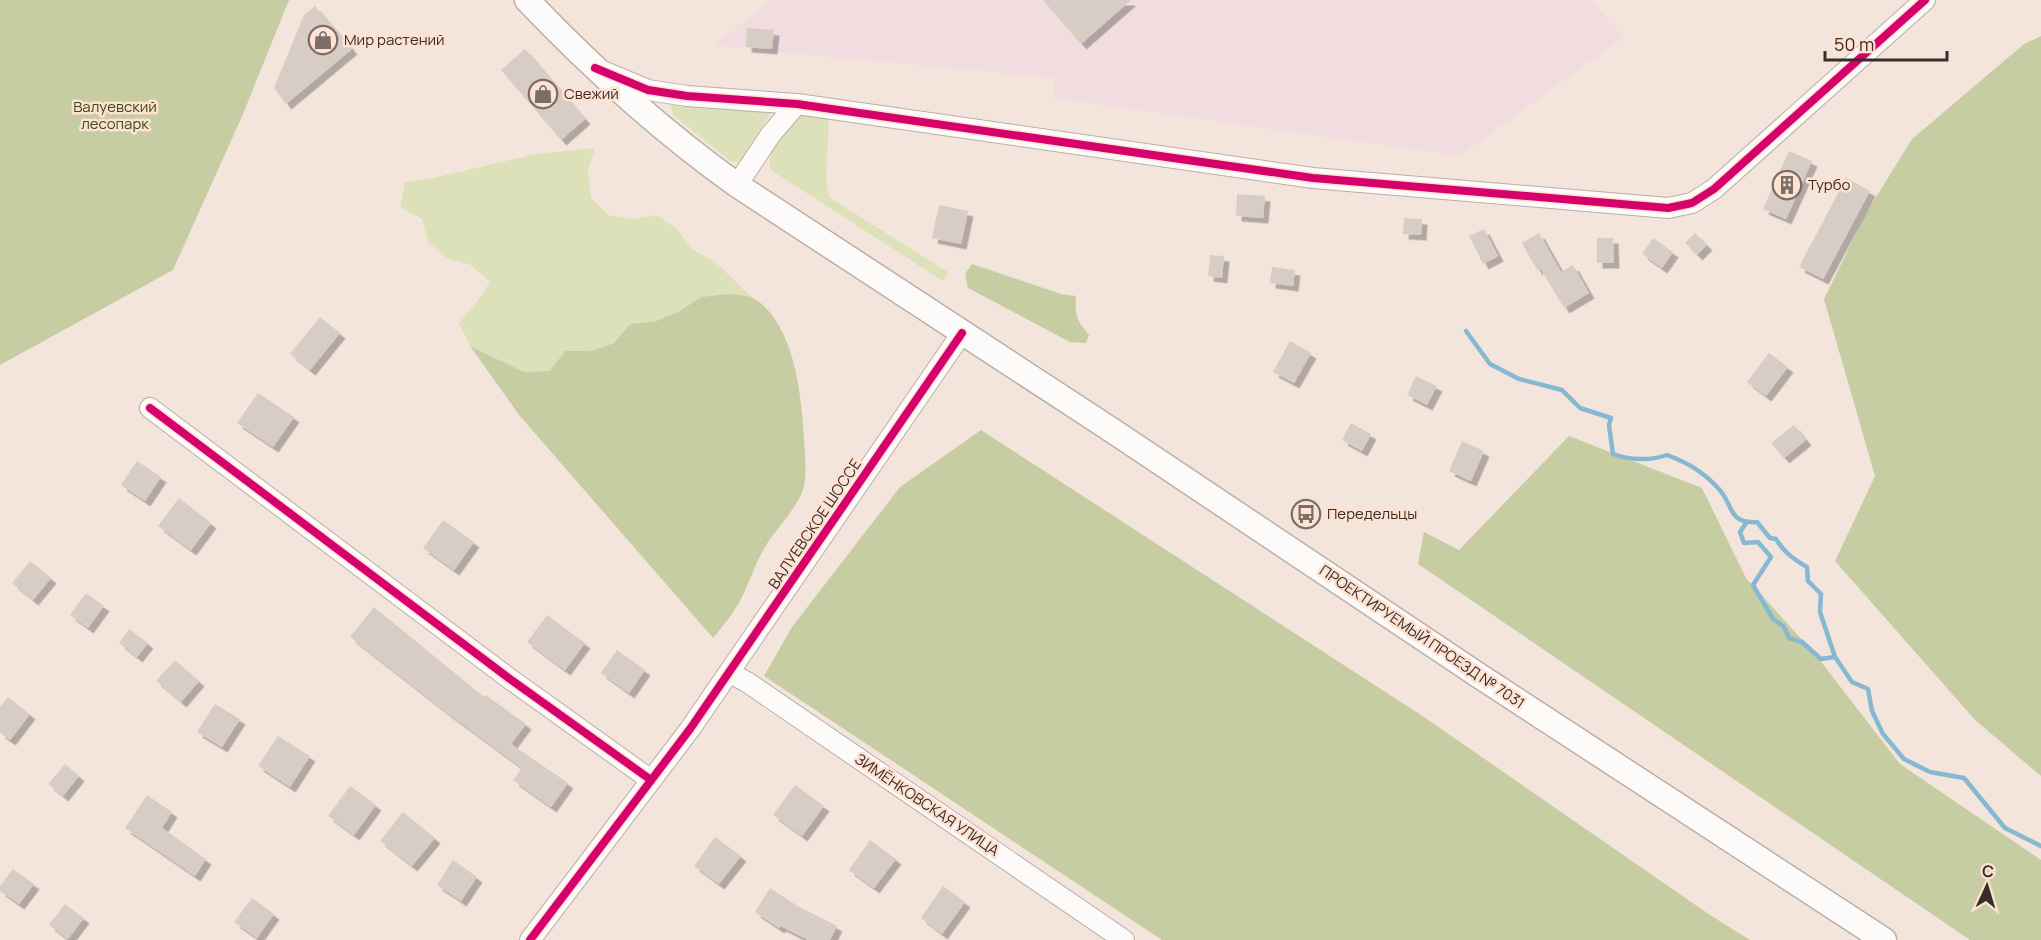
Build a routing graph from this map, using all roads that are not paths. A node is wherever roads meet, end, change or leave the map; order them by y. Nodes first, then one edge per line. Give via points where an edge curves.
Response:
1 (527, 0) edge
2 (1925, 0) edge
3 (595, 68) junction
4 (797, 104) junction
5 (736, 185) junction
6 (962, 333) junction
7 (150, 408) dead end
8 (730, 673) junction
9 (651, 780) junction
10 (530, 940) edge
11 (1124, 940) edge
12 (1884, 940) edge

1 - 3 main road
2 - 4 street via 1714,189 1692,203 1668,208 1313,178
3 - 4 street via 648,90
3 - 5 main road
4 - 5 street
5 - 6 main road
6 - 8 street, ВАЛУЕВСКОЕ ШОССЕ
6 - 12 main road, ПРОЕКТИРУЕМЫЙ ПРОЕЗД № 7031
7 - 9 street
8 - 9 street, ВАЛУЕВСКОЕ ШОССЕ
8 - 11 street, ЗИМЁНКОВСКАЯ УЛИЦА
9 - 10 street, ВАЛУЕВСКОЕ ШОССЕ

